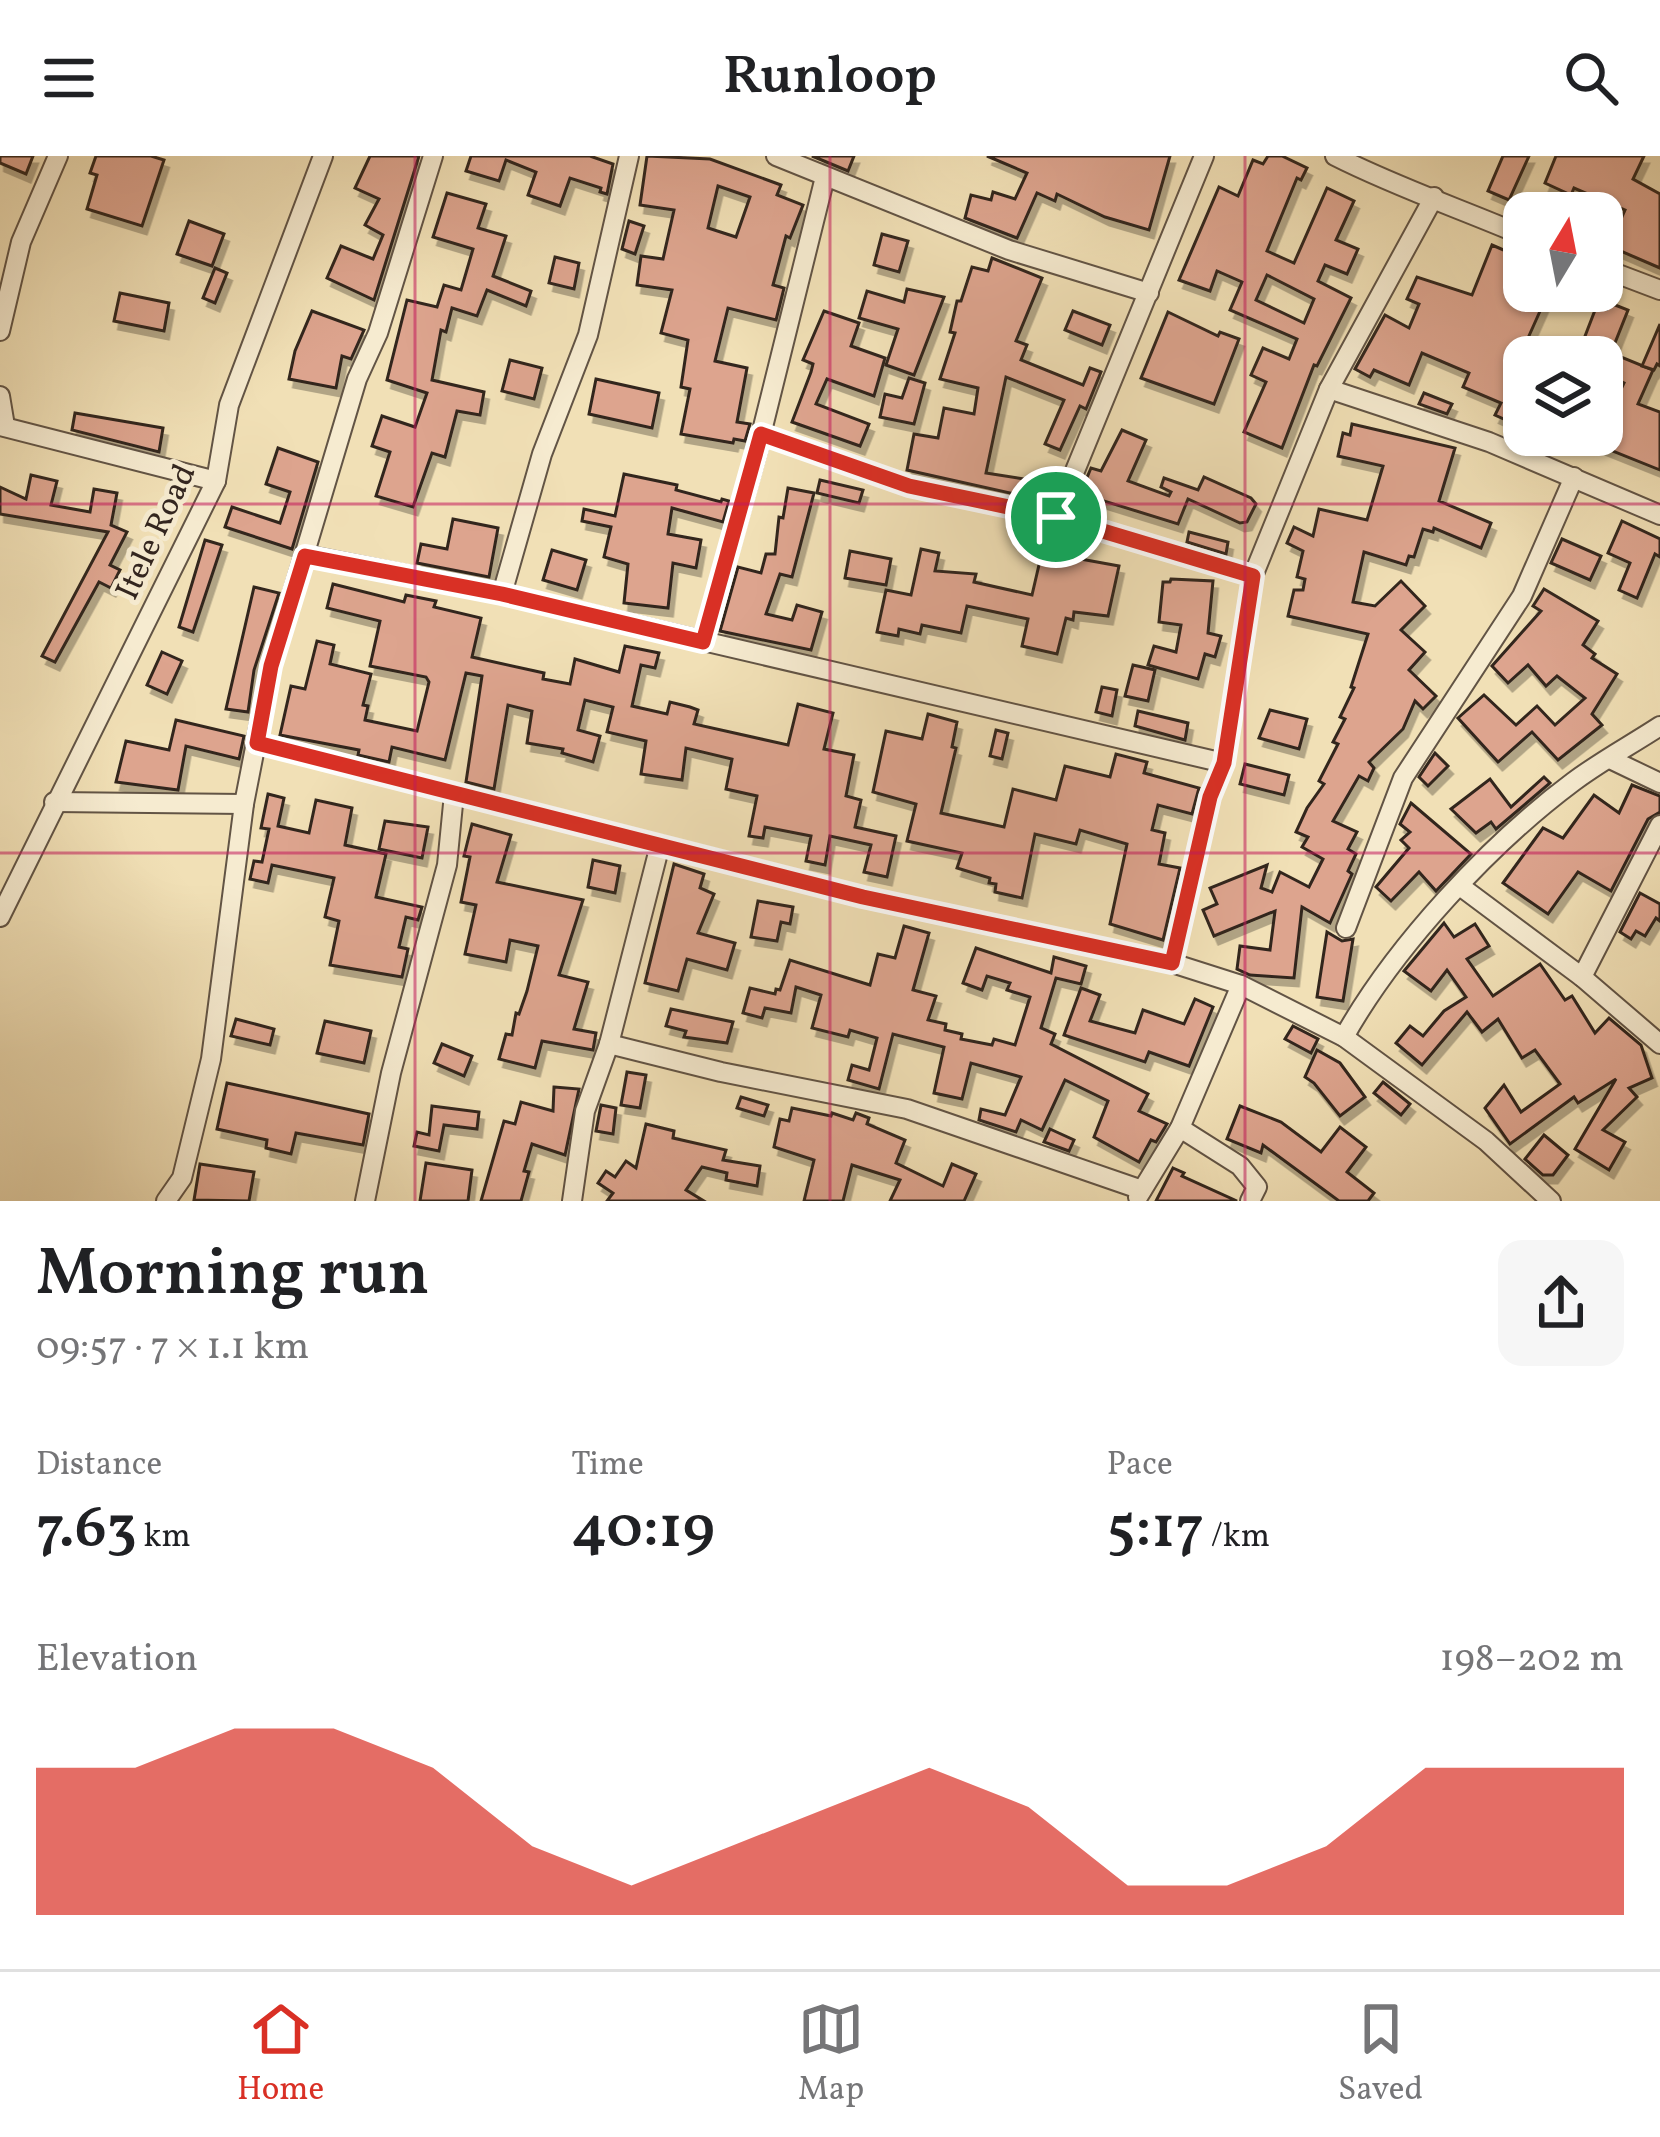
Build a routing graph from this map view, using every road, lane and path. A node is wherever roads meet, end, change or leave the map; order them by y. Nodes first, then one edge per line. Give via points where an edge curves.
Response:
1 (58, 156) edge
2 (323, 156) edge
3 (433, 156) edge
4 (629, 156) edge
5 (776, 156) edge
6 (1204, 156) edge
7 (1335, 156) edge
8 (825, 177) junction
9 (1434, 197) junction
10 (1503, 227) edge
11 (1623, 276) edge
12 (1660, 290) edge
13 (1149, 293) junction
14 (0, 331) edge
15 (1328, 389) junction
16 (0, 396) edge
17 (3, 426) edge
18 (761, 434) junction
19 (1574, 477) junction
20 (216, 481) junction
21 (1660, 515) edge
22 (1056, 517) junction
23 (305, 556) junction
24 (1253, 576) junction
25 (502, 594) junction
26 (703, 642) junction
27 (1660, 726) edge
28 (257, 743) junction
29 (1610, 758) junction
30 (1224, 763) junction
31 (1660, 783) edge
32 (454, 794) junction
33 (54, 802) junction
34 (244, 804) junction
35 (1660, 825) edge
36 (660, 845) junction
37 (1460, 886) junction
38 (6, 892) edge
39 (0, 917) edge
40 (1346, 928) dead end
41 (1172, 963) junction
42 (1582, 977) junction
43 (1241, 985) junction
44 (1344, 1036) junction
45 (609, 1044) junction
46 (1660, 1044) edge
47 (1180, 1128) junction
48 (1139, 1196) edge
49 (166, 1201) edge
50 (365, 1201) edge
51 (572, 1201) edge
52 (1250, 1201) edge
53 (1551, 1201) edge

1 - 14 street via 21,242
2 - 20 street, Itele Road via 229,405
3 - 23 street
4 - 25 street via 588,335 542,454
5 - 8 street
6 - 13 street
7 - 9 street
8 - 13 street via 1009,250
8 - 18 street
9 - 10 street
9 - 15 street
11 - 12 street
13 - 22 street
15 - 19 street
15 - 24 street
16 - 17 street
17 - 20 street
18 - 22 street via 909,486
18 - 26 street
19 - 21 street
19 - 40 street via 1522,596 1403,778
20 - 33 street, Itele Road
22 - 24 street
23 - 25 street
23 - 28 street
24 - 30 street
25 - 26 street
26 - 30 street
27 - 29 street
28 - 32 street
28 - 34 street
29 - 31 street
29 - 37 street
30 - 41 street
32 - 36 street
32 - 50 street via 447,865
33 - 34 street
33 - 38 street, Itele Road
34 - 49 street via 211,1060 182,1178
35 - 42 street
36 - 41 street
36 - 45 street
37 - 42 street
37 - 44 street via 1366,996
38 - 39 street, Itele Road
41 - 43 street
42 - 46 street
43 - 44 street
43 - 47 street
44 - 53 street via 1486,1141
45 - 48 street via 908,1109
45 - 51 street via 585,1111
47 - 48 street
47 - 52 street via 1240,1166 1257,1187

